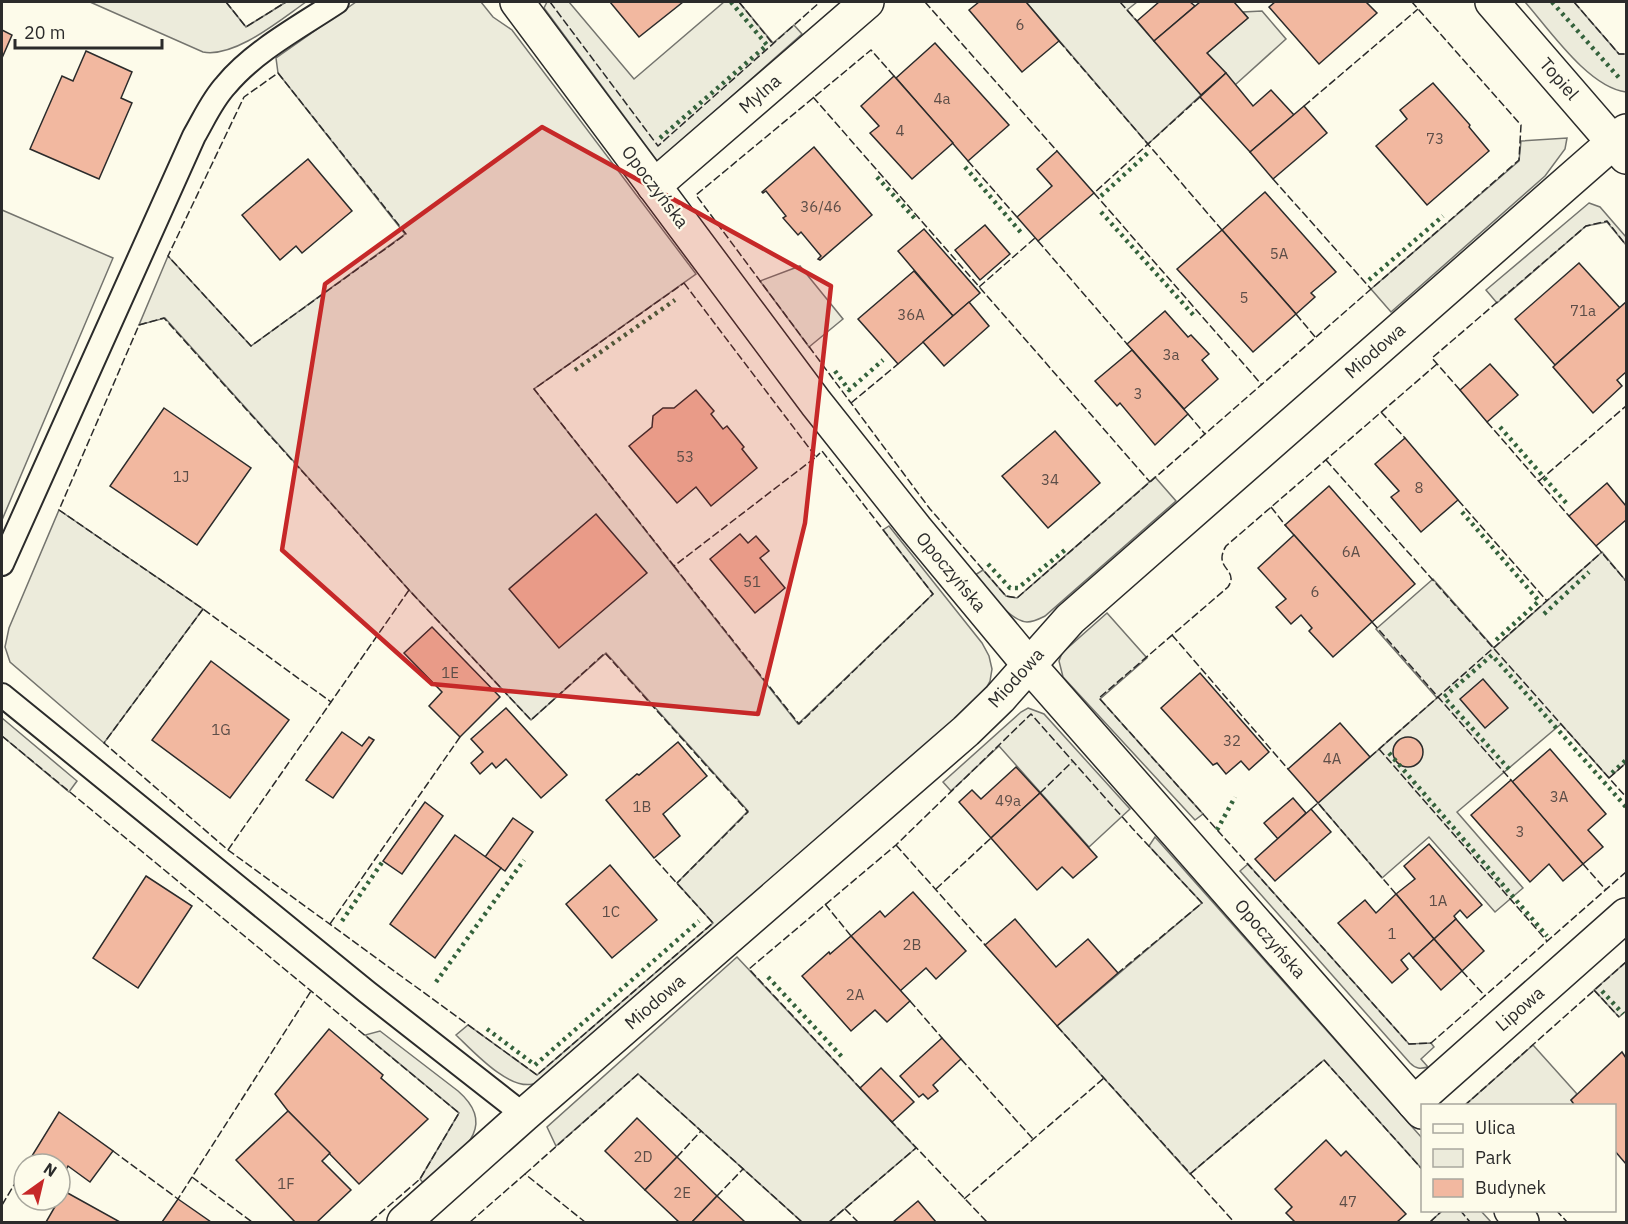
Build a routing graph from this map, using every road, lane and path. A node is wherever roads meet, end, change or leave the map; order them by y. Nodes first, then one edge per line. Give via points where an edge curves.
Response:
1 (337, 2) edge
2 (517, 2) edge
3 (867, 2) edge
4 (1492, 2) edge
5 (1622, 143) edge
6 (654, 186) junction
7 (2, 564) edge
8 (1029, 665) junction
9 (2, 695) edge
10 (1626, 915) edge
11 (1421, 1104) edge
12 (1418, 1107) edge
13 (524, 1115) junction
14 (404, 1222) edge

1 - 7 lane via 240,69 209,109
2 - 6 street, Opoczyńska
3 - 6 street, Mylna
4 - 5 street, Topiel
5 - 8 street, Miodowa via 1070,619
6 - 8 street, Opoczyńska via 816,403
8 - 12 street, Opoczyńska
8 - 13 street, Miodowa via 966,731
9 - 13 lane via 339,970
10 - 11 street, Lipowa
13 - 14 street, Miodowa

